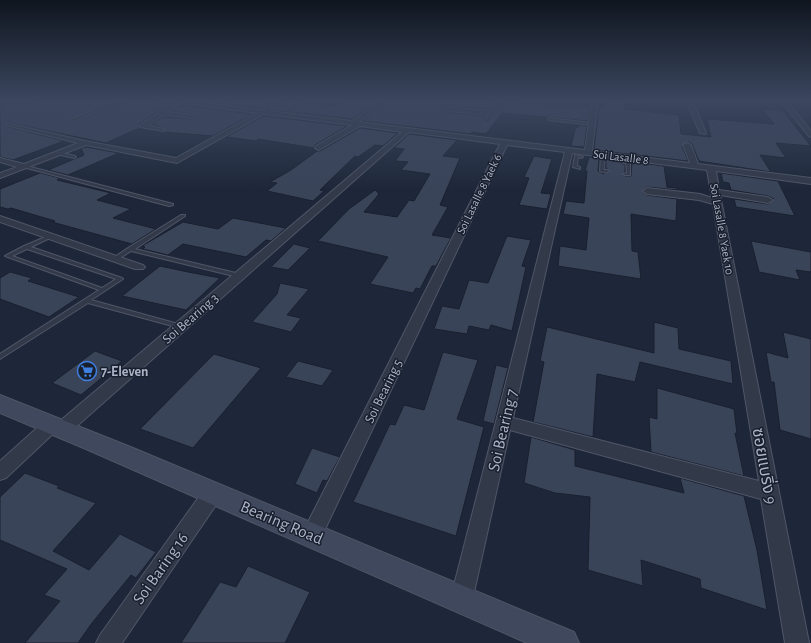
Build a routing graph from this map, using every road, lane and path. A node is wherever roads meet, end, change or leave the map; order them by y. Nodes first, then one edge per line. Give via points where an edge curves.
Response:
1 (32, 130) edge
2 (231, 130) edge
3 (346, 130) edge
4 (408, 130) joint
5 (591, 130) edge
6 (702, 130) edge
7 (703, 133) dead end
8 (505, 142) junction
9 (85, 143) junction
10 (687, 145) dead end
11 (319, 148) dead end
12 (569, 150) junction
13 (588, 152) junction
14 (58, 153) junction
15 (74, 157) dead end
16 (582, 157) dead end
17 (604, 158) junction
18 (0, 160) edge
19 (624, 162) dead end
20 (24, 166) junction
21 (695, 166) junction
22 (579, 168) dead end
23 (711, 168) junction
24 (607, 172) dead end
25 (625, 174) dead end
26 (0, 176) edge
27 (811, 182) edge
28 (647, 191) dead end
29 (716, 197) junction
30 (768, 200) dead end
31 (171, 205) dead end
32 (183, 216) dead end
33 (0, 219) edge
34 (50, 236) junction
35 (454, 246) joint
36 (26, 247) junction
37 (130, 249) junction
38 (115, 259) junction
39 (139, 267) dead end
40 (238, 275) junction
41 (733, 289) joint
42 (103, 290) junction
43 (88, 301) junction
44 (180, 326) junction
45 (0, 357) edge
46 (0, 404) edge
47 (504, 422) junction
48 (58, 426) junction
49 (0, 472) edge
50 (769, 492) junction
51 (213, 493) junction
52 (312, 535) junction
53 (462, 597) junction
54 (108, 643) edge
55 (563, 643) edge
56 (796, 643) edge

1 - 9 street
2 - 9 street via 176,161
3 - 11 street
4 - 8 street, Soi Lasalle 8
4 - 40 street, Soi Bearing 3
5 - 13 street
6 - 7 street
8 - 12 street, Soi Lasalle 8
8 - 35 street, Soi Lasalle 8 Yaek 6
9 - 14 street
10 - 21 street
12 - 13 street, Soi Lasalle 8
12 - 47 street, Soi Bearing 7
13 - 17 street, Soi Lasalle 8
14 - 15 lane
14 - 20 street
16 - 22 lane via 576,156 575,167
17 - 21 street, Soi Lasalle 8
17 - 24 lane via 602,171
18 - 20 street
19 - 25 lane via 628,162 629,174
20 - 26 street
20 - 31 lane
21 - 23 street, Soi Lasalle 8
23 - 27 street, Soi Lasalle 8
23 - 29 street, Soi Lasalle 8 Yaek 10
28 - 29 street
29 - 30 street
29 - 41 street, Soi Lasalle 8 Yaek 10
32 - 37 lane
33 - 34 street
34 - 36 lane
34 - 38 street
35 - 52 street, Soi Bearing 5
36 - 42 lane via 120,279
36 - 42 lane via 8,256
37 - 38 lane
37 - 40 lane
38 - 39 street
40 - 44 street, Soi Bearing 3
41 - 50 street, ซอยแบริ่ง 9
42 - 43 lane
43 - 44 lane
43 - 45 lane
44 - 48 street, Soi Bearing 3
46 - 48 main road, Bearing Road
47 - 50 street
47 - 53 street, Soi Bearing 7
48 - 49 street, Soi Bearing 3
48 - 51 main road, Bearing Road
50 - 56 street, ซอยแบริ่ง 9
51 - 52 main road, Bearing Road
51 - 54 street, Soi Baring 16
52 - 53 main road, Bearing Road
53 - 55 main road, Bearing Road

